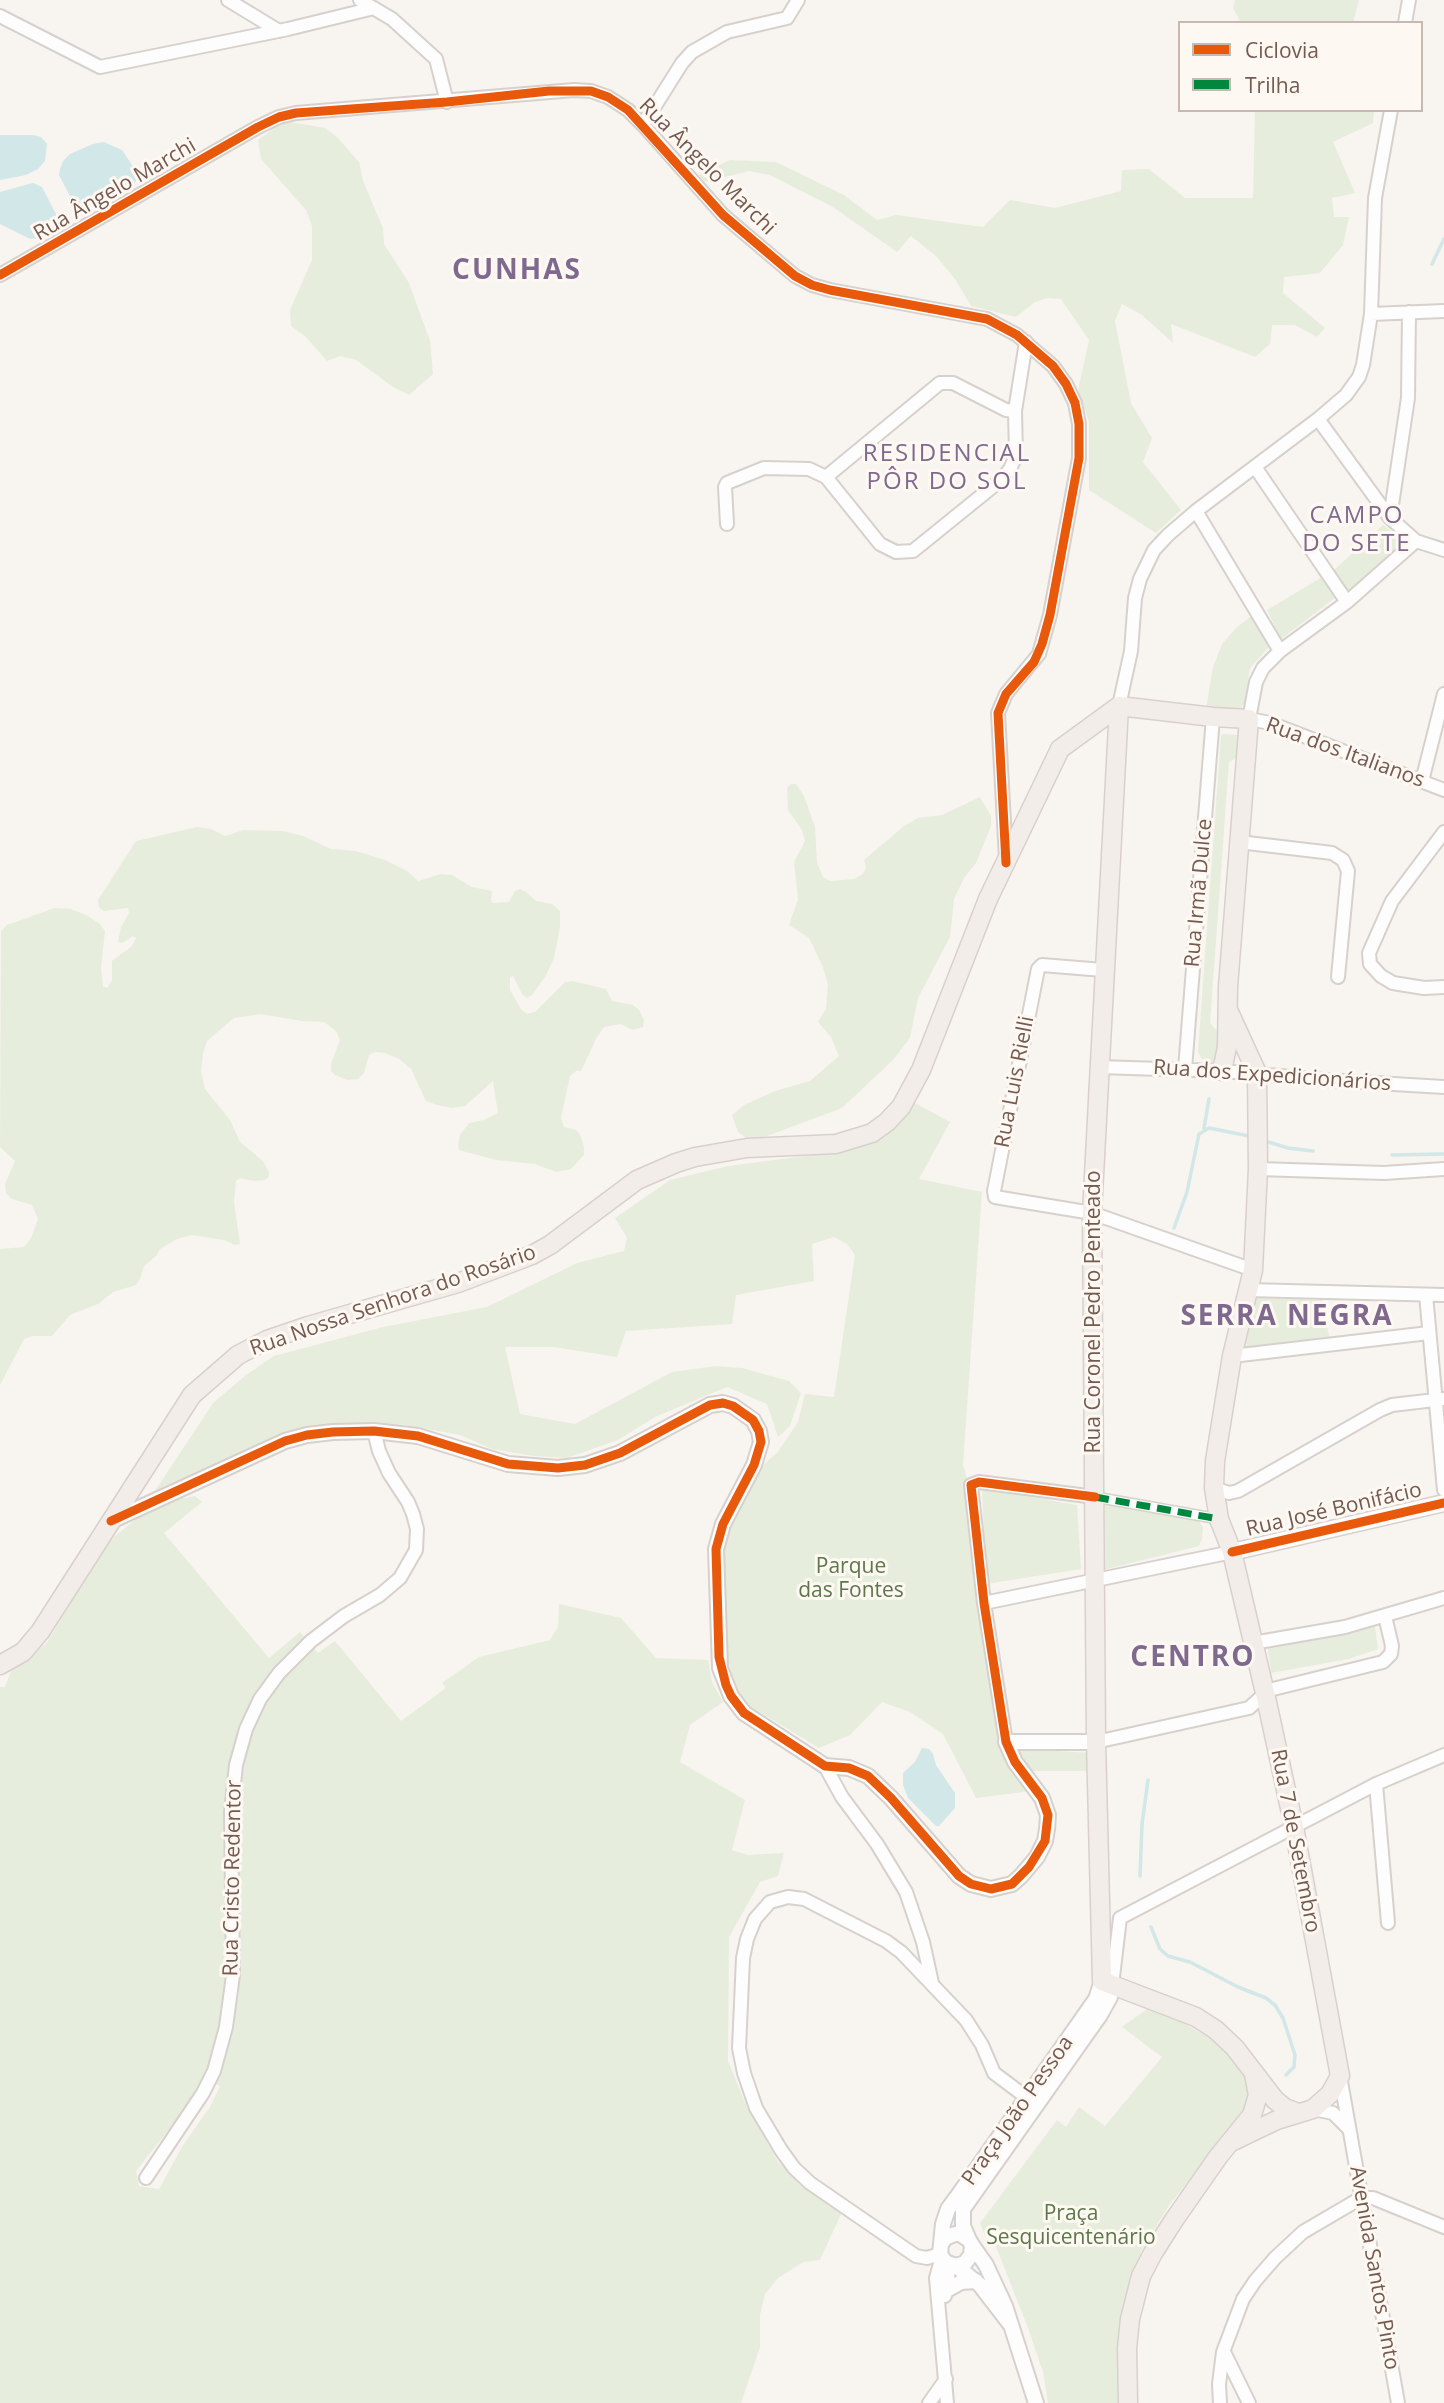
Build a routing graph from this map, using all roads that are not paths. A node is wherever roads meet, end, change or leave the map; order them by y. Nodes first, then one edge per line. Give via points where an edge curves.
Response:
1 (228, 0) edge
2 (360, 0) edge
3 (798, 0) edge
4 (1409, 0) edge
5 (374, 8) junction
6 (0, 16) edge
7 (1405, 21) edge
8 (279, 31) junction
9 (447, 102) junction
10 (1391, 112) edge
11 (643, 125) junction
12 (0, 275) edge
13 (1444, 311) edge
14 (1409, 312) junction
15 (1371, 314) junction
16 (1026, 342) junction
17 (1015, 411) junction
18 (1318, 419) junction
19 (1255, 467) junction
20 (826, 477) junction
21 (1196, 511) junction
22 (1390, 518) junction
23 (727, 524) dead end
24 (1416, 541) junction
25 (1444, 550) edge
26 (1346, 602) junction
27 (1280, 651) junction
28 (1444, 697) edge
29 (1119, 706) junction
30 (1213, 718) junction
31 (1249, 719) junction
32 (1422, 781) junction
33 (1444, 790) edge
34 (1444, 832) edge
35 (1240, 842) junction
36 (1006, 863) junction
37 (1103, 970) junction
38 (1338, 977) dead end
39 (1444, 987) edge
40 (1228, 1010) junction
41 (1099, 1067) junction
42 (1185, 1069) junction
43 (1222, 1071) junction
44 (1257, 1073) junction
45 (1444, 1087) edge
46 (1258, 1169) junction
47 (1444, 1169) edge
48 (1092, 1213) junction
49 (1254, 1270) junction
50 (1248, 1290) junction
51 (1426, 1295) junction
52 (1444, 1295) edge
53 (1429, 1333) junction
54 (1232, 1356) junction
55 (1440, 1399) edge
56 (374, 1431) junction
57 (1442, 1434) edge
58 (1214, 1488) junction
59 (1444, 1490) edge
60 (1096, 1497) junction
61 (1444, 1503) edge
62 (1219, 1519) junction
63 (111, 1521) junction
64 (1232, 1552) junction
65 (1096, 1581) junction
66 (1444, 1598) edge
67 (984, 1603) junction
68 (1385, 1615) junction
69 (1253, 1643) junction
70 (0, 1665) edge
71 (1265, 1693) junction
72 (1006, 1742) junction
73 (1096, 1742) junction
74 (1444, 1755) edge
75 (825, 1766) junction
76 (1376, 1784) junction
77 (1294, 1827) junction
78 (1100, 1918) junction
79 (1120, 1918) junction
80 (1388, 1923) dead end
81 (1107, 1983) junction
82 (933, 1985) junction
83 (1253, 2070) junction
84 (1340, 2076) junction
85 (1032, 2102) junction
86 (1306, 2111) junction
87 (1350, 2132) junction
88 (1231, 2142) junction
89 (146, 2178) dead end
90 (1361, 2199) junction
91 (1444, 2227) edge
92 (970, 2243) junction
93 (946, 2257) junction
94 (976, 2281) junction
95 (947, 2290) junction
96 (939, 2309) junction
97 (1010, 2324) junction
98 (1223, 2352) junction
99 (946, 2378) junction
100 (929, 2403) edge
101 (947, 2403) edge
102 (1036, 2403) edge
103 (1128, 2403) edge
104 (1220, 2403) edge
105 (1249, 2403) edge
106 (1398, 2403) edge

1 - 8 street
2 - 5 street
3 - 11 street via 787,18 727,32 692,52
4 - 7 street
5 - 8 street
5 - 9 street via 436,59
6 - 8 street via 100,67
9 - 11 street, Rua Ângelo Marchi via 591,91 628,110
9 - 12 street, Rua Ângelo Marchi via 279,117
10 - 15 street via 1375,198
11 - 16 street, Rua Ângelo Marchi via 723,215 795,276 830,290 987,319
13 - 14 street
14 - 15 street
14 - 22 street via 1408,398
15 - 18 street via 1359,377
16 - 17 street
16 - 36 street, Rua Ângelo Marchi via 1053,366 1075,403 1079,458 1042,644 998,712
17 - 20 street via 953,383 940,383
17 - 20 street via 1016,456 1002,479 913,551 896,552 880,544
18 - 19 street
18 - 22 street
19 - 21 street
19 - 26 street
20 - 23 street via 810,469 764,468 727,483
21 - 27 street
21 - 29 street via 1154,550 1140,579
22 - 24 street
24 - 25 street
24 - 26 street
26 - 27 street
27 - 31 street via 1256,682
28 - 32 street
29 - 30 main road, Rua dos Italianos
29 - 36 main road, Rua Nossa Senhora do Rosário via 1060,749
29 - 37 main road, Rua Coronel Pedro Penteado
30 - 31 main road, Rua dos Italianos
30 - 42 street, Rua Irmã Dulce
31 - 32 street, Rua dos Italianos
31 - 35 main road
32 - 33 street, Rua dos Italianos
34 - 39 street via 1392,901 1369,953 1370,964 1392,983
35 - 38 street via 1332,853 1343,860 1348,871
35 - 40 main road
36 - 63 main road, Rua Nossa Senhora do Rosário via 921,1070 901,1107 887,1122 872,1133 836,1144 747,1148 676,1163 630,1184 532,1255 244,1351 192,1395
37 - 41 main road, Rua Coronel Pedro Penteado
37 - 48 street, Rua Luis Rielli via 1042,965 1037,972 993,1191 998,1198
40 - 43 main road
40 - 44 main road
41 - 42 street, Rua dos Expedicionários
41 - 48 main road, Rua Coronel Pedro Penteado
42 - 43 street, Rua dos Expedicionários
43 - 44 street, Rua dos Expedicionários
44 - 45 street, Rua dos Expedicionários
44 - 46 main road, Rua 7 de Setembro
46 - 47 street
46 - 49 main road, Rua 7 de Setembro
48 - 49 street
48 - 60 main road, Rua Coronel Pedro Penteado
49 - 50 main road, Rua 7 de Setembro
50 - 51 street
50 - 54 main road, Rua 7 de Setembro
51 - 52 street
51 - 53 street
53 - 54 street
53 - 55 street
54 - 58 main road, Rua 7 de Setembro
55 - 57 street
55 - 58 street via 1392,1405 1234,1493
56 - 63 street via 333,1432 285,1441
56 - 75 street via 433,1439 508,1464 558,1468 620,1453 710,1405 723,1403 744,1412 753,1420 761,1442 718,1538 720,1668 744,1713
56 - 89 street, Rua Cristo Redentor via 389,1473 413,1514 416,1550 400,1578 311,1641 279,1674 246,1729 231,1812 233,1975 226,2027 203,2092
57 - 59 street
58 - 62 main road, Rua 7 de Setembro
60 - 62 street
60 - 65 main road, Rua Coronel Pedro Penteado
60 - 67 street via 973,1483
61 - 64 main road, Rua José Bonifácio
62 - 64 main road, Rua 7 de Setembro
63 - 70 main road, Rua Nossa Senhora do Rosário via 40,1632 23,1652
64 - 65 street
64 - 69 main road, Rua 7 de Setembro
65 - 67 street
65 - 73 main road, Rua Coronel Pedro Penteado
66 - 68 street
67 - 72 street
68 - 69 street
68 - 71 street via 1392,1646 1383,1662
69 - 71 main road, Rua 7 de Setembro
71 - 73 street via 1249,1708
71 - 77 main road, Rua 7 de Setembro
72 - 73 street
72 - 75 street via 1048,1815 1045,1842 1037,1857 1012,1884 1001,1888 982,1888 958,1876 868,1776
73 - 78 main road, Rua Coronel Pedro Penteado
74 - 76 street
75 - 82 street via 906,1892
76 - 77 street
76 - 80 street
77 - 79 street
77 - 84 main road, Rua 7 de Setembro
78 - 79 street
78 - 81 main road, Rua Coronel Pedro Penteado
79 - 81 street
81 - 83 main road via 1196,2017 1216,2030
81 - 85 street, Praça João Pessoa via 1110,1997 1100,2015
82 - 85 street via 975,2033 994,2073
82 - 93 street via 886,1941 815,1903 788,1897 770,1902 755,1919 747,1939 739,2048 756,2108 794,2168 916,2256
83 - 86 main road via 1275,2100 1286,2108
83 - 88 main road via 1256,2107
84 - 86 main road via 1330,2094
84 - 87 street, Rua 7 de Setembro
85 - 92 street, Praça João Pessoa via 963,2209
85 - 93 street, Praça João Pessoa via 948,2209 943,2224
86 - 87 street via 1333,2113
86 - 88 main road
87 - 90 street, Avenida Santos Pinto
88 - 103 main road via 1174,2220 1141,2276 1127,2348
90 - 91 street via 1373,2198
90 - 98 street via 1303,2232 1275,2258 1244,2299
90 - 106 street, Avenida Santos Pinto
92 - 93 street via 969,2260
92 - 93 street via 960,2234 945,2238
92 - 97 street via 986,2265
93 - 94 street
93 - 95 street
93 - 96 street via 936,2278
94 - 95 street
94 - 97 street
95 - 96 street
96 - 99 street
97 - 102 street
98 - 104 street
98 - 105 street
99 - 100 street
99 - 101 street

